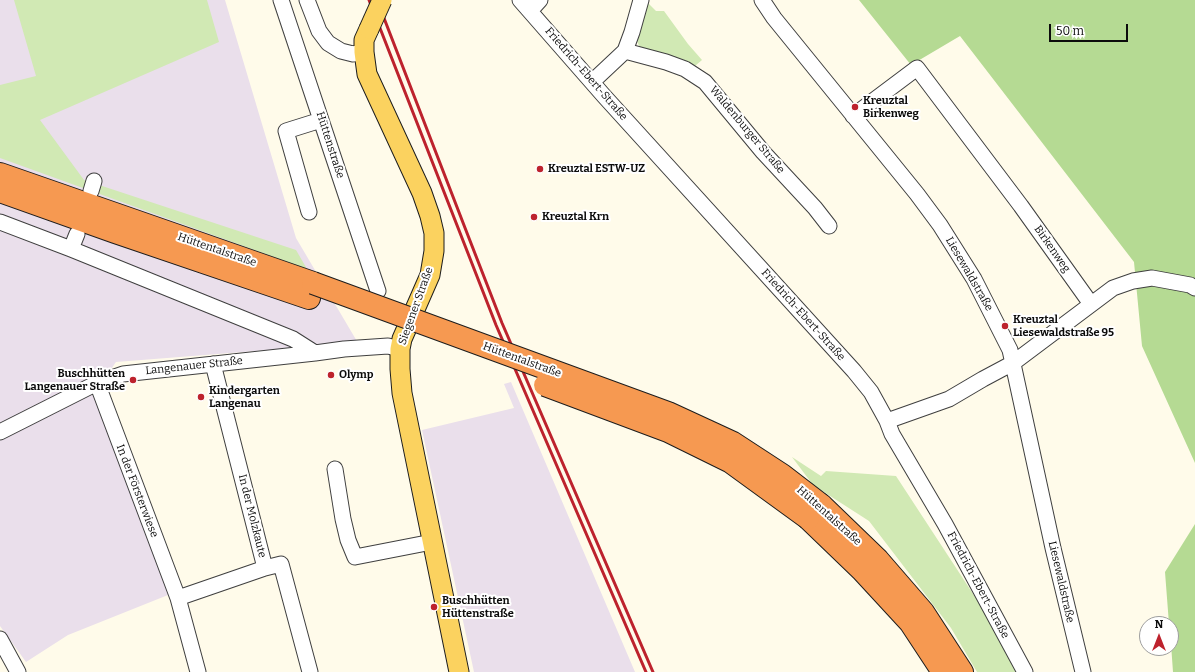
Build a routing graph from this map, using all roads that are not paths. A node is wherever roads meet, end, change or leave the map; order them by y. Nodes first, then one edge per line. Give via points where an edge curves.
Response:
1 (282, 0) edge
2 (307, 0) edge
3 (382, 0) edge
4 (520, 0) edge
5 (540, 0) edge
6 (641, 0) edge
7 (762, 0) edge
8 (530, 11) junction
9 (625, 51) junction
10 (364, 52) junction
11 (592, 82) junction
12 (853, 116) junction
13 (321, 120) junction
14 (0, 174) edge
15 (0, 191) edge
16 (309, 212) dead end
17 (0, 222) edge
18 (829, 226) dead end
19 (76, 234) dead end
20 (71, 249) junction
21 (1195, 288) edge
22 (311, 291) junction
23 (378, 291) dead end
24 (1091, 304) junction
25 (400, 349) junction
26 (315, 353) junction
27 (1013, 363) junction
28 (213, 364) junction
29 (97, 383) junction
30 (887, 421) junction
31 (0, 432) edge
32 (335, 469) dead end
33 (814, 511) junction
34 (432, 542) junction
35 (265, 568) junction
36 (178, 598) junction
37 (0, 639) edge
38 (196, 671) edge
39 (18, 672) edge
40 (310, 672) edge
41 (459, 672) edge
42 (943, 672) edge
43 (962, 672) edge
44 (1025, 672) edge
45 (1082, 672) edge

1 - 13 street, Hüttenstraße
2 - 10 street via 319,31 328,43 340,51 352,54
3 - 10 main road, Siegener Straße, bridge via 364,40
4 - 8 street, Friedrich-Ebert-Straße
5 - 8 street
6 - 9 street
7 - 12 street, Liesewaldstraße
8 - 11 street, Friedrich-Ebert-Straße
9 - 11 street
9 - 18 street, Waldenburger Straße via 685,69 705,82
10 - 25 main road, Siegener Straße via 366,74 422,194 434,233 430,275
11 - 30 street, Friedrich-Ebert-Straße via 854,370 871,392
12 - 24 street, Birkenweg via 917,68
12 - 27 street, Liesewaldstraße via 940,225 974,280 1010,350
13 - 16 street via 286,131
13 - 23 street, Hüttenstraße
14 - 22 highway, Hüttentalstraße
15 - 22 highway, Hüttentalstraße via 115,232
17 - 20 street
19 - 20 street
20 - 26 street via 293,339
21 - 24 street via 1152,278 1113,288
22 - 33 highway, Hüttentalstraße, bridge via 668,413 732,443 782,475
24 - 27 street
25 - 26 street, Langenauer Straße via 388,346
25 - 34 main road, Siegener Straße via 402,393
26 - 28 street, Langenauer Straße
27 - 30 street via 949,399
27 - 45 street, Liesewaldstraße
28 - 29 street, Langenauer Straße via 123,374
28 - 35 street, In der Molzkaute
29 - 31 street, Langenauer Straße
29 - 36 street, In der Försterwiese
30 - 44 street, Friedrich-Ebert-Straße
32 - 34 street via 343,519 355,557
33 - 42 highway, Hüttentalstraße via 862,570 910,622
33 - 43 highway, Hüttentalstraße via 878,560 923,612
34 - 41 main road, Siegener Straße
35 - 36 street
35 - 40 street, In der Molzkaute via 281,564
36 - 38 street, In der Försterwiese
37 - 39 street

